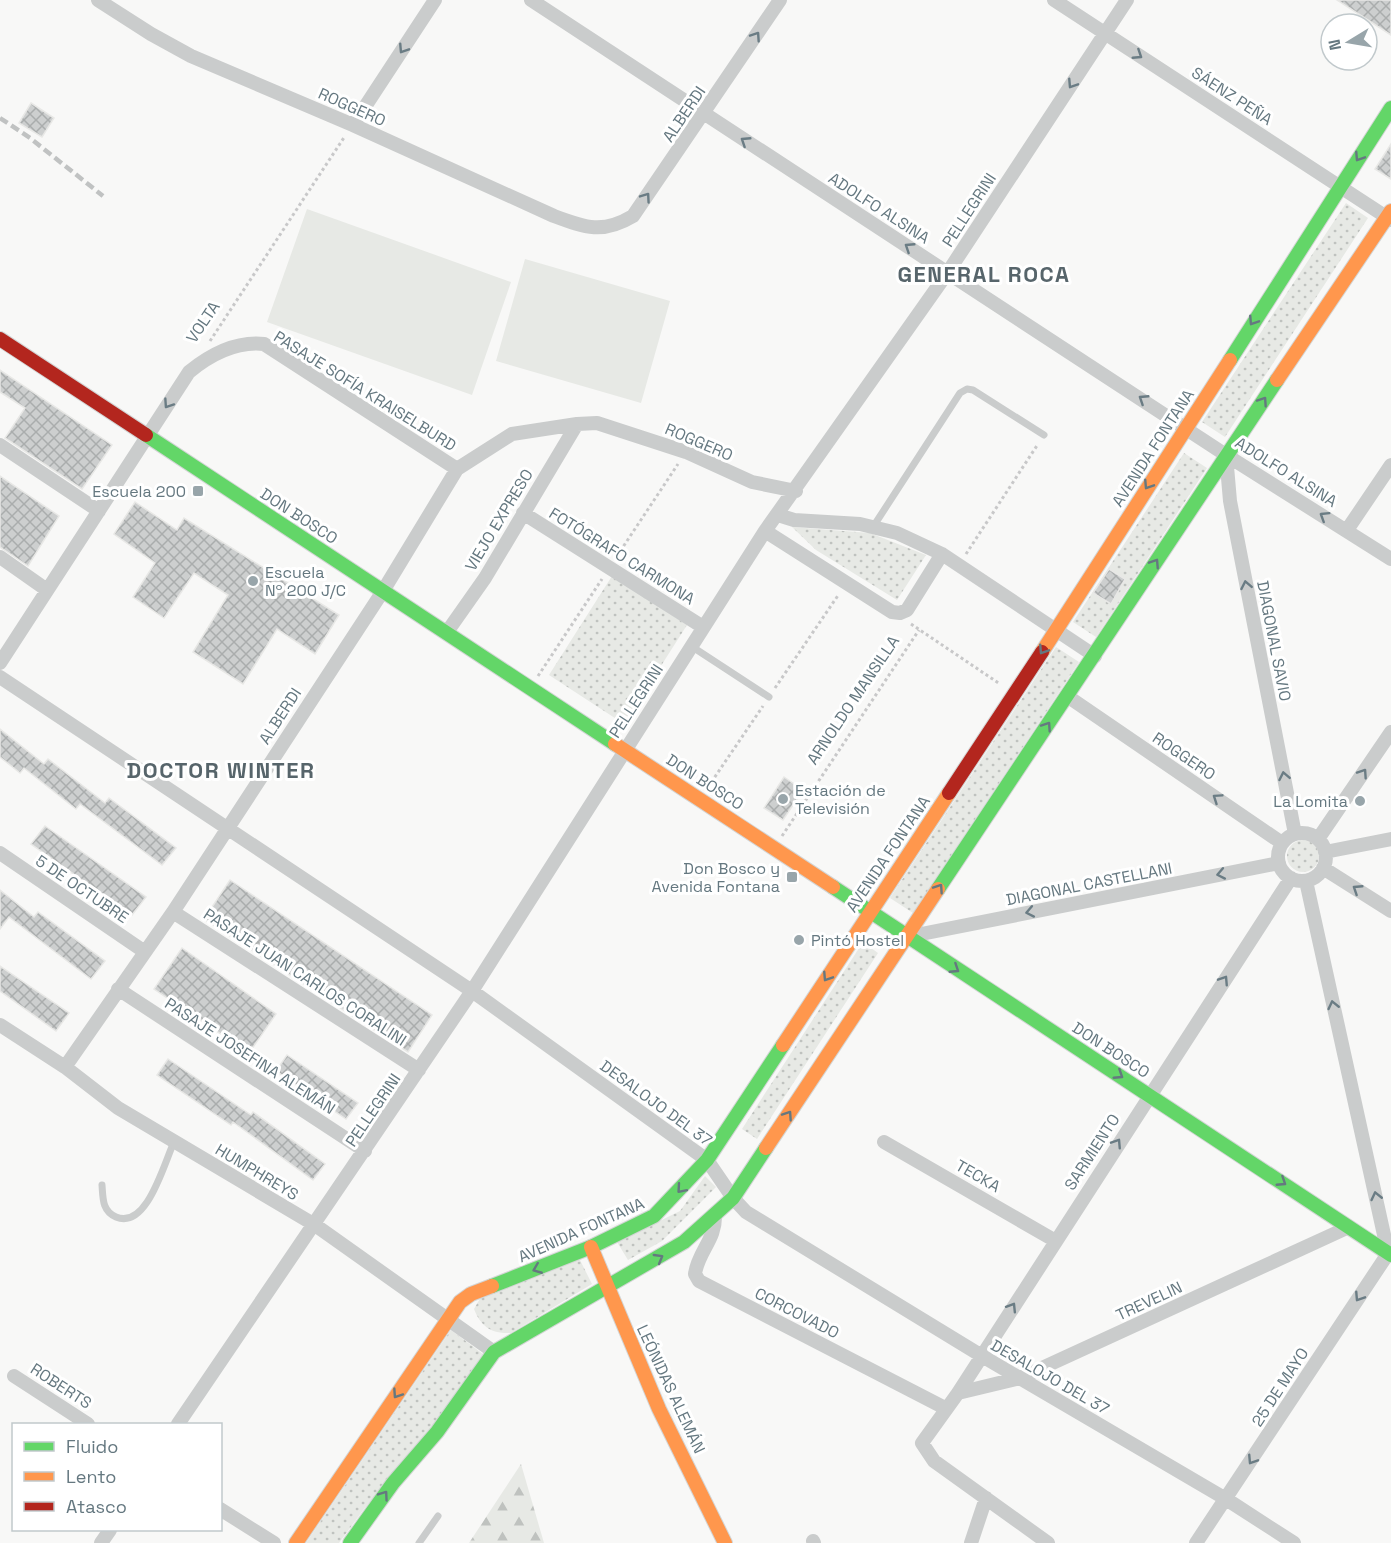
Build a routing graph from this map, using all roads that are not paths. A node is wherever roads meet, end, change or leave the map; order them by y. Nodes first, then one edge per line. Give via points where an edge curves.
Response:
1 (98, 0) edge
2 (435, 0) edge
3 (531, 0) edge
4 (780, 0) edge
5 (1054, 0) edge
6 (1127, 0) edge
7 (1105, 33) junction
8 (1391, 108) edge
9 (704, 114) junction
10 (353, 125) junction
11 (1340, 186) junction
12 (1390, 216) edge
13 (600, 229) joint
14 (948, 272) junction
15 (0, 339) edge
16 (577, 424) junction
17 (1186, 427) junction
18 (1044, 435) road end
19 (147, 436) junction
20 (0, 445) edge
21 (1226, 454) junction
22 (1391, 465) edge
23 (457, 469) junction
24 (796, 491) junction
25 (99, 511) junction
26 (523, 513) junction
27 (778, 515) junction
28 (873, 526) junction
29 (1347, 530) junction
30 (765, 531) junction
31 (942, 554) junction
32 (0, 557) edge
33 (1391, 559) edge
34 (47, 590) junction
35 (382, 591) junction
36 (704, 627) junction
37 (1056, 630) junction
38 (447, 632) junction
39 (691, 646) junction
40 (1095, 656) junction
41 (0, 663) edge
42 (0, 677) edge
43 (770, 696) dead end
44 (1067, 696) junction
45 (1391, 732) edge
46 (624, 749) junction
47 (227, 827) junction
48 (1295, 834) junction
49 (1391, 838) edge
50 (1318, 839) junction
51 (1282, 843) junction
52 (1325, 852) junction
53 (0, 853) edge
54 (1279, 863) junction
55 (1323, 867) junction
56 (1291, 878) junction
57 (1306, 881) junction
58 (870, 910) junction
59 (1391, 911) edge
60 (173, 912) junction
61 (906, 937) junction
62 (145, 952) junction
63 (118, 989) junction
64 (472, 991) junction
65 (0, 1024) edge
66 (65, 1067) junction
67 (419, 1070) junction
68 (1149, 1095) junction
69 (174, 1142) junction
70 (884, 1142) dead end
71 (365, 1151) junction
72 (707, 1160) junction
73 (102, 1185) dead end
74 (733, 1198) junction
75 (716, 1215) junction
76 (315, 1225) junction
77 (1349, 1227) junction
78 (1054, 1240) junction
79 (591, 1247) junction
80 (1390, 1252) edge
81 (608, 1288) junction
82 (449, 1319) junction
83 (494, 1352) junction
84 (982, 1356) junction
85 (14, 1376) dead end
86 (1020, 1378) junction
87 (958, 1393) junction
88 (945, 1408) junction
89 (85, 1423) edge
90 (179, 1423) edge
91 (986, 1498) junction
92 (1226, 1499) junction
93 (222, 1510) edge
94 (438, 1516) dead end
95 (274, 1543) edge
96 (296, 1543) edge
97 (350, 1543) edge
98 (419, 1543) edge
99 (725, 1543) edge
100 (971, 1543) edge
101 (1048, 1543) edge
102 (1196, 1543) edge
103 (1294, 1543) edge

1 - 10 street, ROGGERO via 191,56
2 -> 10 street
3 - 9 street, ADOLFO ALSINA
9 -> 4 street, ALBERDI
5 - 7 street, SÁENZ PEÑA
6 - 7 street, PELLEGRINI
7 -> 11 street, SÁENZ PEÑA
7 -> 14 street, PELLEGRINI
8 -> 11 street, AVENIDA FONTANA
13 -> 9 street, ALBERDI via 633,216
14 -> 9 street, ADOLFO ALSINA
10 - 13 street, ROGGERO via 554,216
11 - 12 street, SÁENZ PEÑA
11 -> 17 street, AVENIDA FONTANA
21 -> 12 street
17 -> 14 street, ADOLFO ALSINA
14 - 24 street, PELLEGRINI
15 - 19 street, DON BOSCO
16 - 23 street, ROGGERO via 512,434
16 - 24 street, ROGGERO via 597,423 621,429 686,452 752,482
16 - 26 street, VIEJO EXPRESO
17 - 21 street, ADOLFO ALSINA
17 -> 37 street, AVENIDA FONTANA
18 - 28 lane via 967,389 960,393
23 -> 19 street, PASAJE SOFÍA KRAISELBURD via 264,344 238,345 207,358 189,372
19 - 25 street
19 - 35 street, DON BOSCO
20 - 25 street
29 -> 21 street, ADOLFO ALSINA
40 -> 21 street
48 -> 21 street, DIAGONAL SAVIO via 1230,501
22 - 29 street
23 - 35 street, ALBERDI
24 - 27 street, PELLEGRINI
25 - 34 street
26 - 36 street, FOTÓGRAFO CARMONA
26 - 38 street, VIEJO EXPRESO
27 - 28 street via 794,520
27 - 30 street, PELLEGRINI
28 - 31 street
29 - 33 street, ADOLFO ALSINA
30 - 31 street, ARNOLDO MANSILLA via 896,612 907,610
30 - 36 street, PELLEGRINI
31 - 37 street
32 - 34 street
34 - 41 street
35 - 38 street, DON BOSCO
35 - 47 street, ALBERDI
36 - 39 street, PELLEGRINI
37 - 40 street
37 -> 58 street, AVENIDA FONTANA
38 - 46 street, DON BOSCO
39 - 43 lane
39 - 46 street, PELLEGRINI
40 - 44 street
42 - 47 street, DESALOJO DEL 37
51 -> 44 street, ROGGERO
61 -> 44 street
50 -> 45 street
46 - 58 street, DON BOSCO
46 - 64 street, PELLEGRINI
47 - 60 street, ALBERDI
47 - 64 street, DESALOJO DEL 37
48 - 50 street
48 - 51 street
49 - 52 street
50 - 52 street
51 - 54 street
52 - 55 street
53 - 62 street, 5 DE OCTUBRE
54 - 56 street
54 -> 61 street, DIAGONAL CASTELLANI
55 - 57 street
59 -> 55 street
56 - 57 street
68 -> 56 street, SARMIENTO
80 -> 57 street
58 - 61 street, DON BOSCO
58 -> 72 street, AVENIDA FONTANA
60 - 62 street, ALBERDI
60 - 67 street, PASAJE JUAN CARLOS CORALINI
61 -> 68 street, DON BOSCO
74 -> 61 street
62 - 63 street, ALBERDI
63 - 66 street, ALBERDI
63 - 71 street, PASAJE JOSEFINA ALEMÁN
64 - 67 street, PELLEGRINI
64 - 72 street, DESALOJO DEL 37
65 - 66 street, HUMPHREYS
66 - 69 street, HUMPHREYS via 118,1108
67 - 71 street, PELLEGRINI
68 -> 77 street, DON BOSCO
78 -> 68 street, SARMIENTO
69 - 73 lane via 150,1200 131,1219 110,1214 104,1205
69 - 76 street, HUMPHREYS
70 - 78 street, TECKA
71 - 76 street, PELLEGRINI
72 - 74 street, DESALOJO DEL 37
72 -> 79 street, AVENIDA FONTANA via 654,1216
74 - 75 street
74 - 84 street, DESALOJO DEL 37 via 746,1212
81 -> 75 street via 684,1242
75 - 88 street, CORCOVADO via 716,1230 696,1265 694,1274 699,1281
76 - 82 street, HUMPHREYS
76 - 90 street, PELLEGRINI
77 - 80 street, DON BOSCO
77 - 86 street, TREVELIN
84 -> 78 street, SARMIENTO
79 - 81 street, LEÓNIDAS ALEMÁN
79 -> 82 street, AVENIDA FONTANA via 471,1294
80 -> 92 street, 25 DE MAYO
81 - 83 street
81 - 99 street, LEÓNIDAS ALEMÁN via 659,1409
82 - 83 street, HUMPHREYS
82 -> 96 street, AVENIDA FONTANA
97 -> 83 street
84 - 86 street, DESALOJO DEL 37
84 - 87 street, SARMIENTO
85 - 89 street, ROBERTS
86 - 87 street, TREVELIN
86 - 92 street, DESALOJO DEL 37
87 - 88 street, SARMIENTO
88 - 91 street, SARMIENTO via 922,1443 934,1461
91 - 100 street
91 - 101 street
92 - 102 street, 25 DE MAYO
92 - 103 street, DESALOJO DEL 37
93 - 95 street
94 - 98 lane

